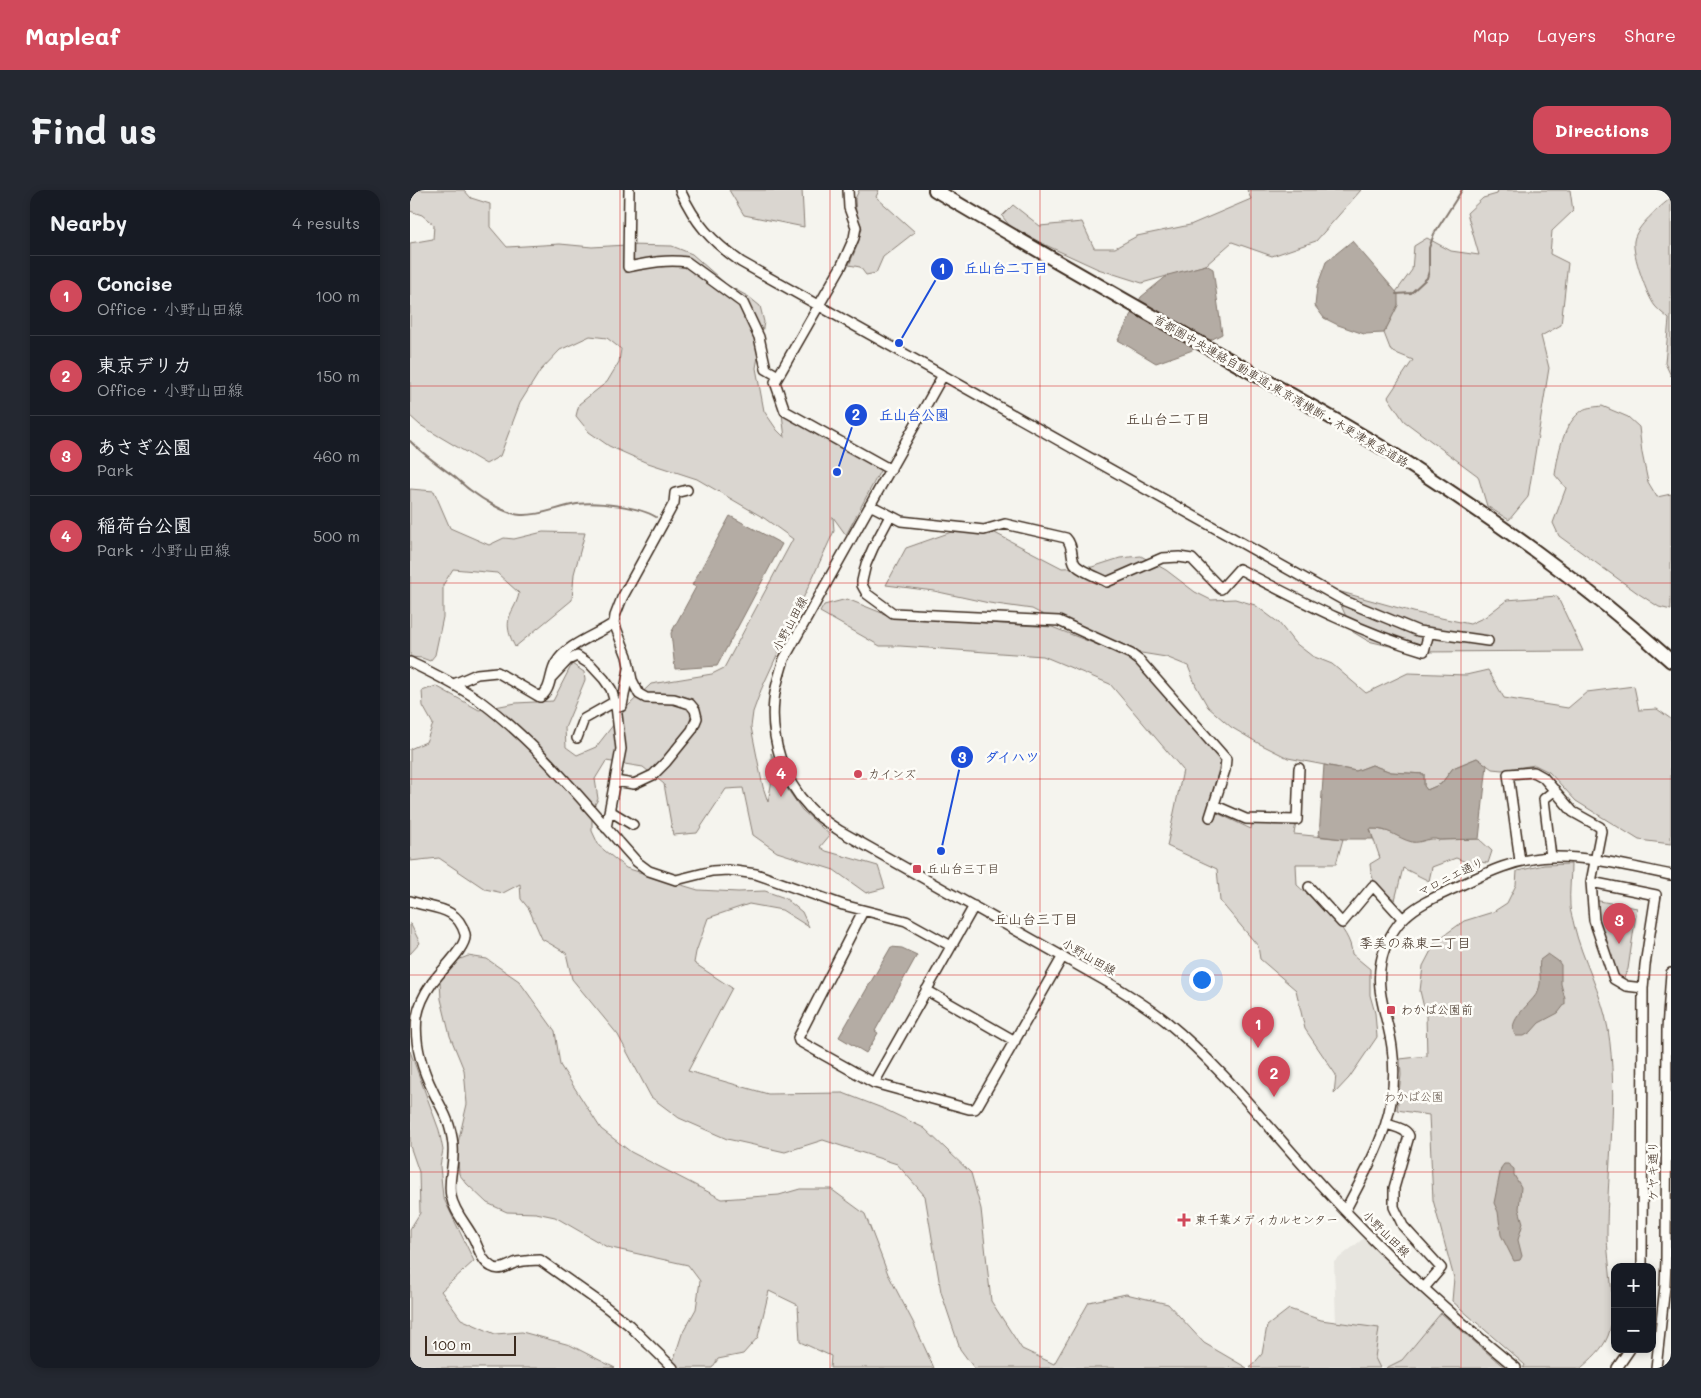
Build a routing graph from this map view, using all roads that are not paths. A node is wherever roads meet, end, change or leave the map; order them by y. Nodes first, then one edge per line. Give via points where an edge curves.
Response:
1 (629, 190) edge
2 (680, 190) edge
3 (848, 190) edge
4 (927, 190) edge
5 (935, 190) edge
6 (972, 213) junction
7 (818, 305) junction
8 (944, 375) junction
9 (778, 376) junction
10 (891, 470) junction
11 (687, 490) dead end
12 (870, 505) junction
13 (890, 516) junction
14 (614, 623) junction
15 (1429, 633) junction
16 (1488, 641) dead end
17 (1671, 660) edge
18 (410, 662) edge
19 (630, 667) junction
20 (551, 678) junction
21 (454, 684) junction
22 (615, 705) junction
23 (577, 738) dead end
24 (1299, 768) dead end
25 (616, 780) junction
26 (1555, 790) junction
27 (1214, 806) junction
28 (610, 811) junction
29 (1210, 817) dead end
30 (632, 825) dead end
31 (606, 828) junction
32 (1551, 857) junction
33 (1595, 860) junction
34 (1520, 861) junction
35 (1671, 876) edge
36 (1591, 882) junction
37 (1309, 887) dead end
38 (410, 901) edge
39 (974, 906) junction
40 (863, 911) junction
41 (1403, 919) junction
42 (951, 946) junction
43 (1063, 956) junction
44 (1671, 973) edge
45 (1643, 988) junction
46 (926, 990) junction
47 (1669, 1029) edge
48 (1015, 1040) junction
49 (874, 1083) junction
50 (1387, 1124) junction
51 (1668, 1130) edge
52 (1345, 1211) junction
53 (1642, 1263) edge
54 (1424, 1288) junction
55 (1661, 1330) junction
56 (1671, 1331) edge
57 (1627, 1353) edge
58 (673, 1368) edge
59 (1516, 1368) edge
60 (1617, 1368) edge
61 (1656, 1368) edge

1 - 9 street via 628,267 677,260 687,262 743,302 759,337 766,368
2 - 7 street via 698,224 723,249
3 - 7 street via 849,208 856,227 854,238 842,266
4 - 6 highway, 首都圏中央連絡自動車道;東京湾横断・木更津東金道路
5 - 6 highway, 首都圏中央連絡自動車道;東京湾横断・木更津東金道路
6 - 17 highway, 首都圏中央連絡自動車道;東京湾横断・木更津東金道路 via 1395,456 1533,548
7 - 8 street
7 - 9 street
8 - 10 street, 小野山田線
8 - 15 street via 1345,601
9 - 10 street via 775,382 785,411
10 - 12 street, 小野山田線
11 - 14 street via 675,493 674,503 622,598
12 - 13 street
12 - 39 street, 小野山田線 via 784,659 774,700 779,753 799,795 825,821
13 - 15 street via 902,521 984,530 1005,524 1066,538 1070,542 1074,563 1107,582 1162,558 1192,558 1221,589 1239,569 1316,609 1395,643 1424,651
13 - 27 street via 866,564 862,585 867,594 893,614 1059,621 1130,654 1140,661 1226,759
14 - 19 street
14 - 20 street via 573,646 556,662
15 - 16 street
18 - 21 street
19 - 22 street via 622,706
19 - 25 street via 639,694 646,698 674,699 690,704 697,718 692,730 653,775 634,784
20 - 21 street via 540,698 497,672 477,674
20 - 22 street via 568,660 577,656 604,679
21 - 31 street via 532,744
22 - 23 street via 584,719
22 - 25 street via 622,749
24 - 27 street via 1297,820 1246,819
25 - 28 street
26 - 32 street via 1544,799
26 - 33 street via 1573,812 1602,831
26 - 34 street via 1534,772 1508,774
27 - 29 street
28 - 30 street
28 - 31 street
31 - 40 street via 636,862 649,871 676,880 712,872 741,871
32 - 33 street, マロニエ通り
32 - 34 street, マロニエ通り
33 - 35 street, マロニエ通り
33 - 36 street
34 - 41 street, マロニエ通り via 1440,894
36 - 45 street via 1594,920 1614,979 1626,986
36 - 45 street via 1656,895
37 - 41 street via 1342,923 1373,886
38 - 58 street via 438,907 452,915 465,935 460,950 431,983 420,1004 416,1026 417,1044 426,1075 443,1108 453,1139 450,1195 454,1207 485,1262 493,1268 540,1260 629,1325
39 - 42 street
39 - 43 street, 小野山田線
40 - 42 street via 906,921
40 - 49 street via 798,1038 799,1042
41 - 50 street, マロニエ通り via 1385,949 1380,976 1381,1001 1393,1056 1393,1094
42 - 46 street
43 - 48 street
43 - 52 street, 小野山田線 via 1146,1006 1187,1039
44 - 47 street, ケヤキ通り
45 - 53 street
46 - 48 street
46 - 49 street
47 - 51 street, ケヤキ通り
48 - 49 street via 975,1109
50 - 52 street, マロニエ通り
50 - 54 street via 1404,1130 1409,1136 1394,1188 1394,1207 1403,1226 1441,1268
51 - 55 street, ケヤキ通り via 1666,1260
52 - 54 street, 小野山田線
54 - 59 street, 小野山田線
55 - 56 street
55 - 61 street, ケヤキ通り
57 - 60 street

